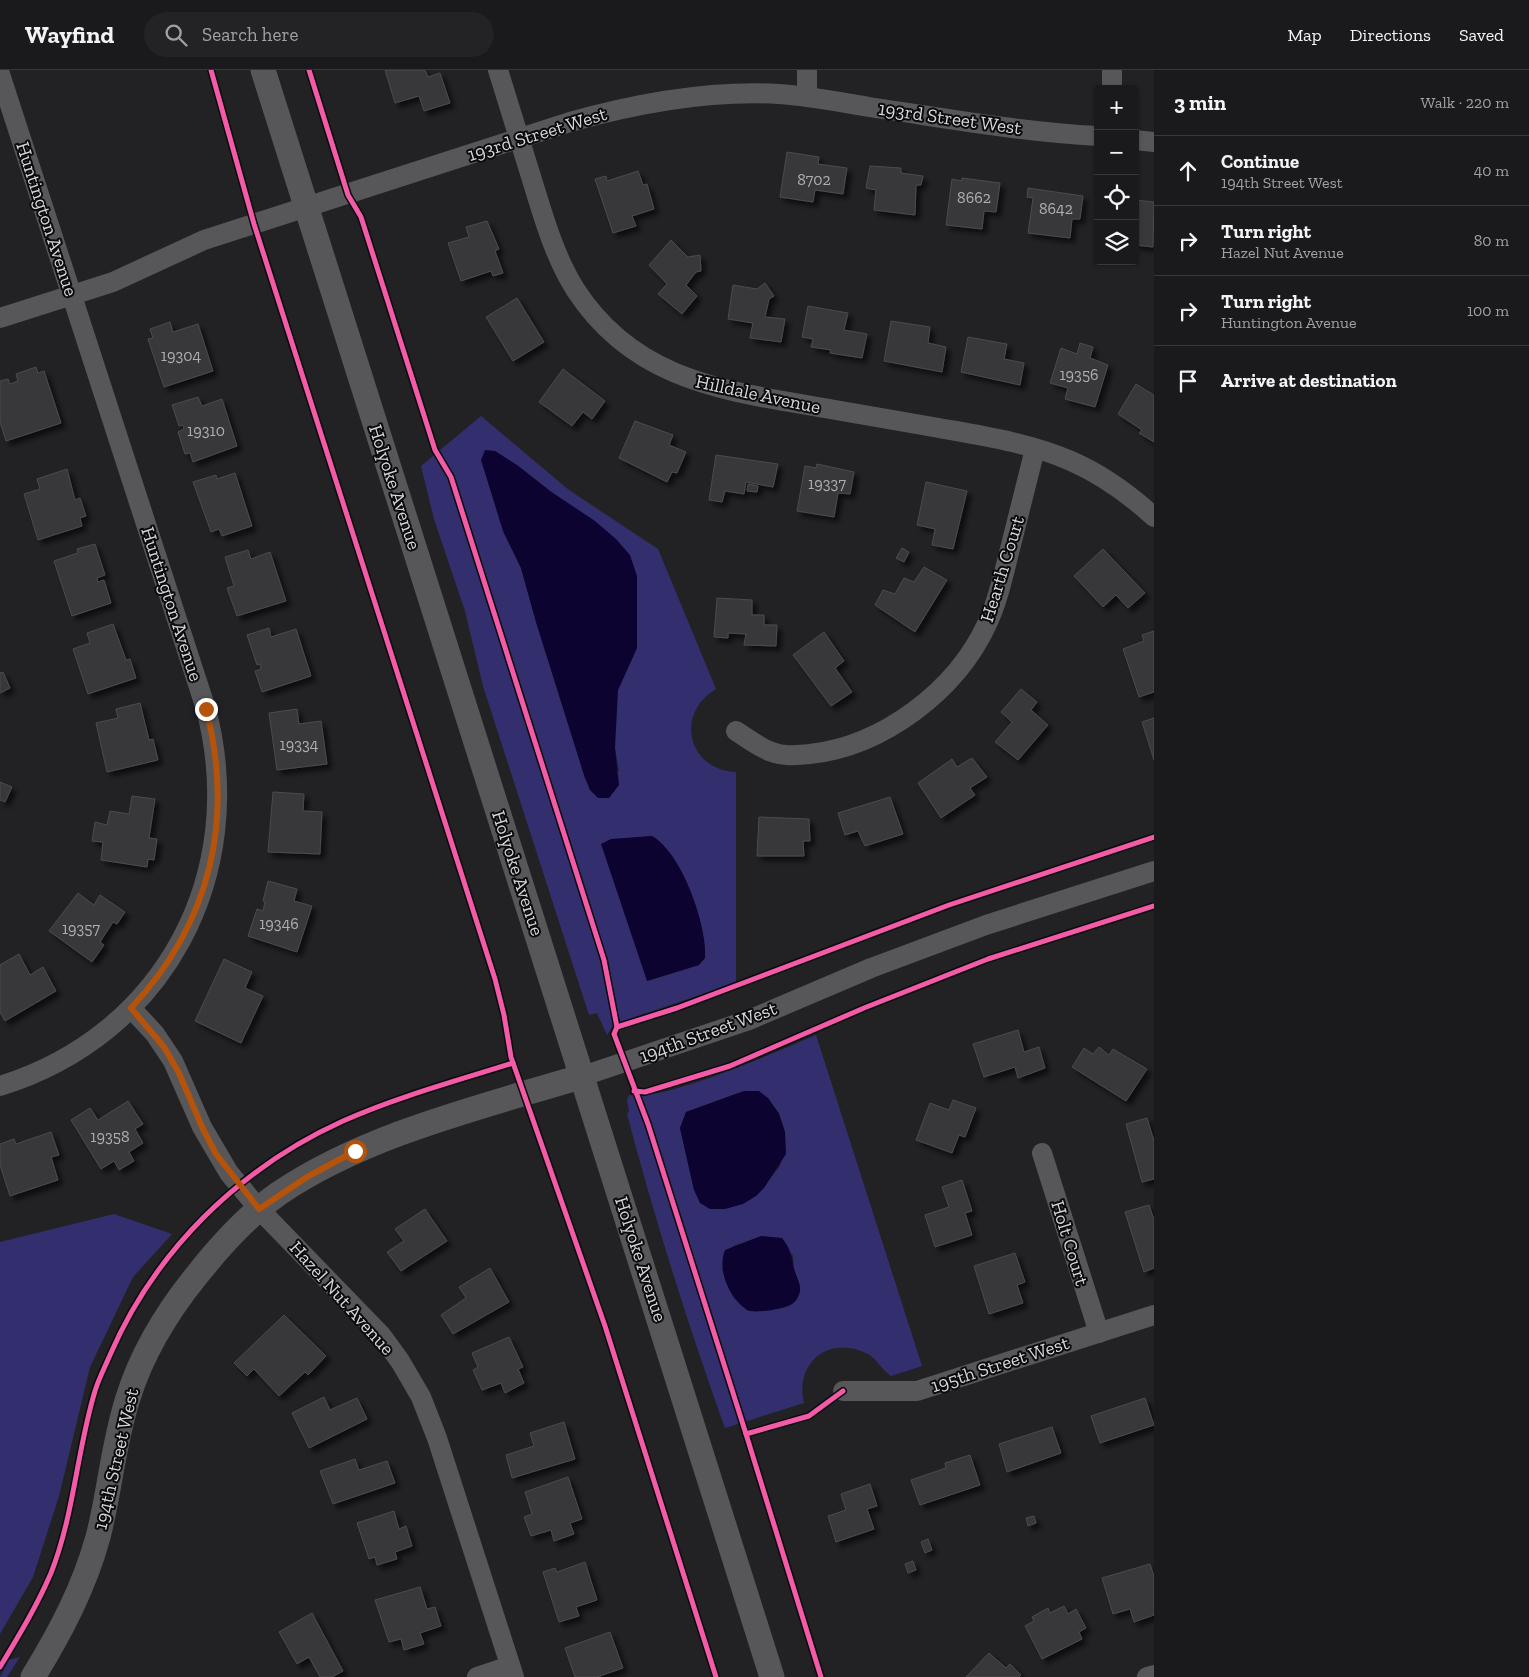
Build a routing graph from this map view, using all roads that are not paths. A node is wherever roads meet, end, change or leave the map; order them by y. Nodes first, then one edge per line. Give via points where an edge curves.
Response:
1 (263, 70) edge
2 (498, 70) edge
3 (807, 70) edge
4 (1112, 70) edge
5 (0, 74) edge
6 (1112, 85) edge
7 (807, 97) junction
8 (1094, 136) edge
9 (519, 139) junction
10 (1139, 140) edge
11 (1154, 142) edge
12 (307, 208) junction
13 (72, 295) junction
14 (0, 318) edge
15 (1035, 448) junction
16 (1154, 518) edge
17 (736, 731) dead end
18 (1154, 871) edge
19 (131, 1008) junction
20 (583, 1076) junction
21 (0, 1086) edge
22 (1042, 1153) dead end
23 (259, 1209) junction
24 (1154, 1315) edge
25 (1099, 1333) junction
26 (843, 1391) dead end
27 (512, 1672) edge
28 (1154, 1675) edge
29 (33, 1677) edge
30 (477, 1677) edge
31 (772, 1677) edge
32 (1146, 1677) edge

1 - 12 street, Holyoke Avenue
2 - 9 street, Hilldale Avenue
3 - 7 street
4 - 6 street
5 - 13 street, Huntington Avenue
7 - 8 street, 193rd Street West via 995,125
7 - 9 street, 193rd Street West via 726,95 664,101 608,112
9 - 12 street, 193rd Street West
9 - 15 street, Hilldale Avenue via 551,239 575,289 614,335 658,366 716,389 975,434
10 - 11 street
12 - 13 street, 193rd Street West via 204,240 129,276
12 - 20 street, Holyoke Avenue
13 - 14 street, 193rd Street West
13 - 19 street, Huntington Avenue via 206,709 218,771 216,835 199,901 171,958
15 - 16 street, Hilldale Avenue via 1070,460 1113,483
15 - 17 street, Hearth Court via 991,616 964,662 929,699 882,731 819,753 785,755 771,752
18 - 20 street, 194th Street West via 986,925 862,972 749,1020
19 - 21 street, Huntington Avenue via 76,1052 29,1076
19 - 23 street, Hazel Nut Avenue via 164,1047 216,1154
20 - 23 street, 194th Street West via 381,1140 328,1164
20 - 31 street, Holyoke Avenue
22 - 25 street, Holt Court
23 - 27 street, Hazel Nut Avenue via 381,1335 421,1397
23 - 29 street, 194th Street West via 172,1306 150,1345 136,1374 120,1423 93,1556 59,1634
24 - 25 street, 195th Street West
25 - 26 street, 195th Street West via 917,1391
27 - 30 street
28 - 32 street

